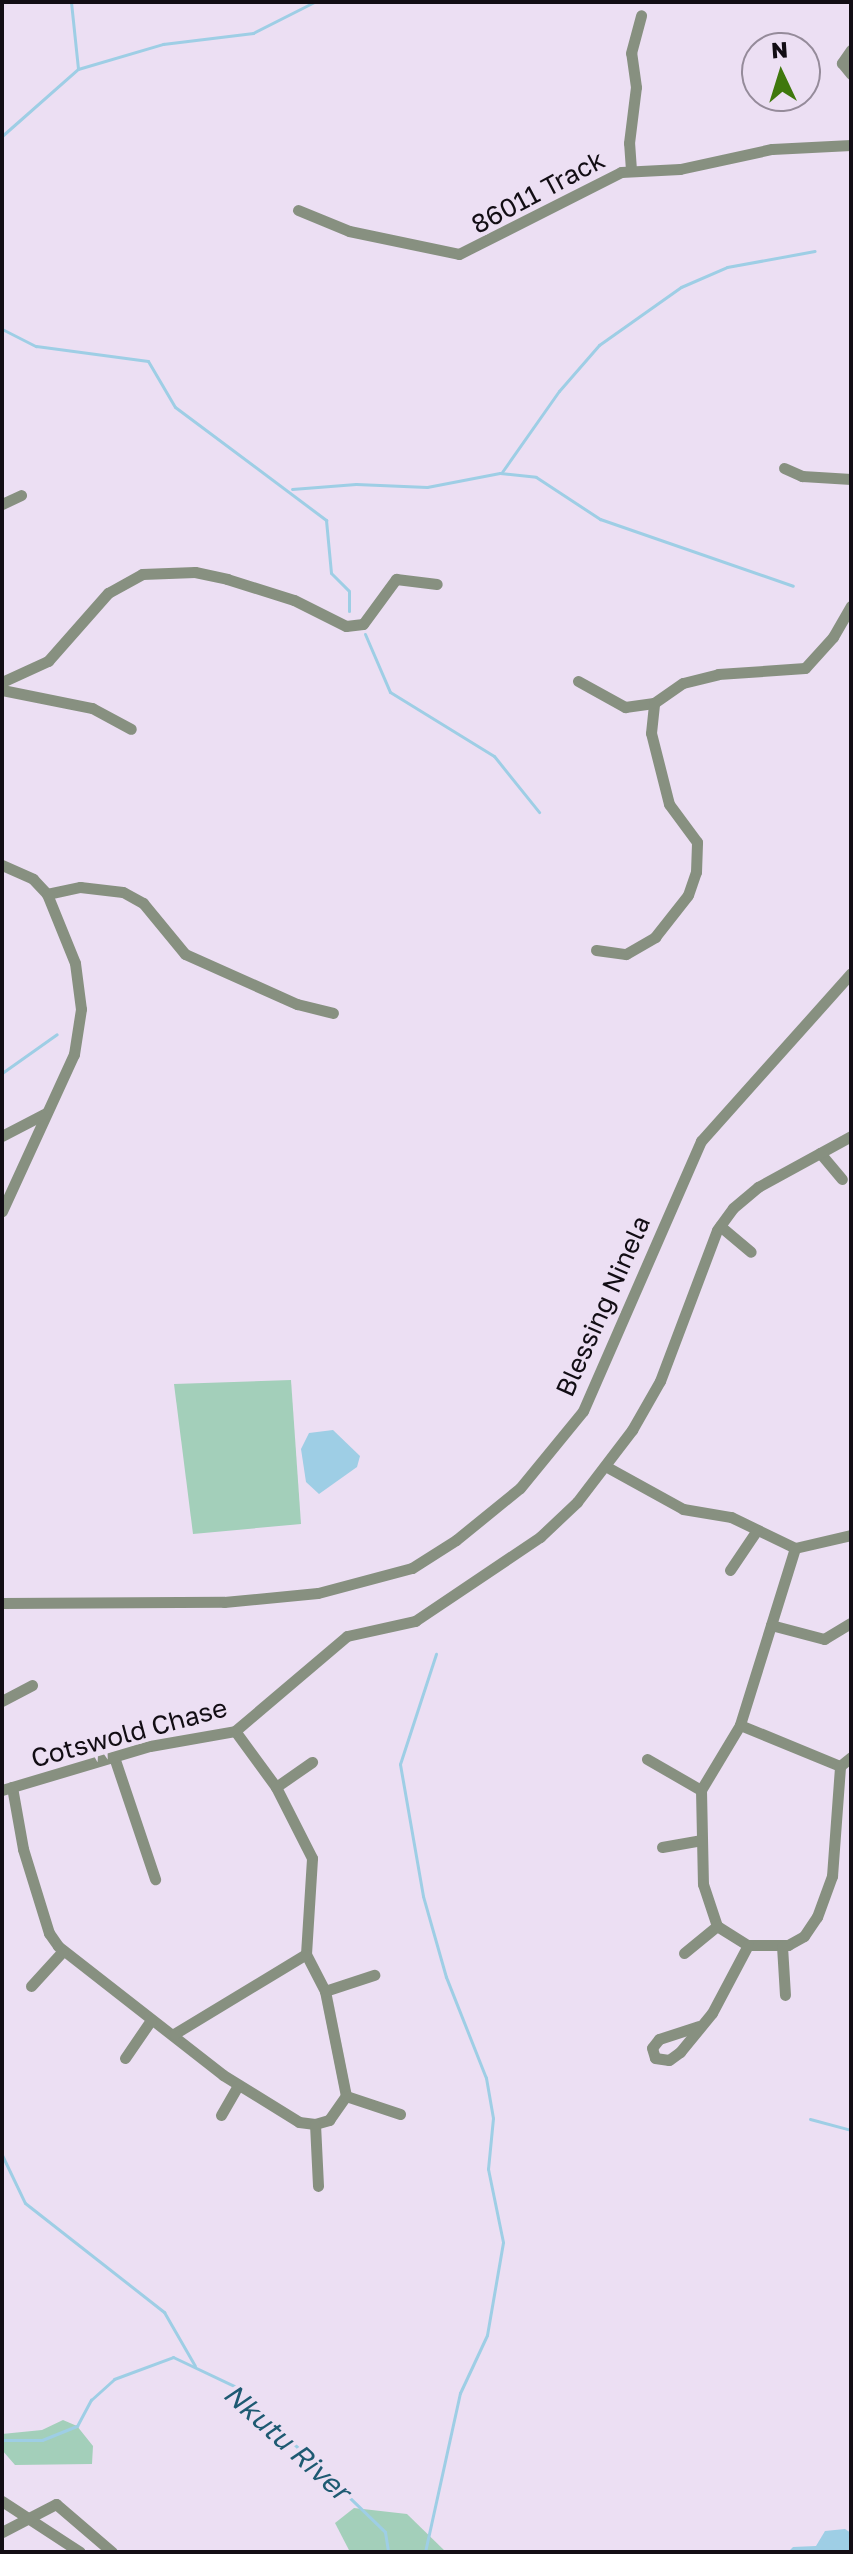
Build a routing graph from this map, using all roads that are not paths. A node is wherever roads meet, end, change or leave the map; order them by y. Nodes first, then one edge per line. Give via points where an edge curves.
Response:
1 (641, 15) dead end
2 (851, 50) edge
3 (851, 74) edge
4 (851, 145) edge
5 (631, 170) junction
6 (298, 210) dead end
7 (784, 468) dead end
8 (851, 479) edge
9 (21, 495) dead end
10 (2, 504) edge
11 (437, 584) dead end
12 (851, 606) edge
13 (578, 681) dead end
14 (2, 682) edge
15 (2, 690) edge
16 (654, 703) junction
17 (131, 729) dead end
18 (2, 865) edge
19 (47, 894) junction
20 (596, 950) dead end
21 (851, 973) edge
22 (333, 1013) dead end
23 (46, 1113) junction
24 (2, 1136) edge
25 (851, 1136) edge
26 (820, 1153) junction
27 (842, 1179) dead end
28 (2, 1211) edge
29 (720, 1226) junction
30 (751, 1252) dead end
31 (607, 1467) junction
32 (757, 1530) junction
33 (851, 1535) edge
34 (795, 1548) junction
35 (730, 1570) dead end
36 (2, 1603) edge
37 (851, 1623) edge
38 (771, 1625) junction
39 (32, 1685) dead end
40 (2, 1701) edge
41 (740, 1725) junction
42 (235, 1731) junction
43 (114, 1757) junction
44 (851, 1757) edge
45 (647, 1759) dead end
46 (312, 1762) dead end
47 (840, 1766) junction
48 (276, 1787) junction
49 (7, 1789) edge
50 (701, 1790) junction
51 (845, 1824) edge
52 (700, 1840) junction
53 (662, 1847) dead end
54 (155, 1879) dead end
55 (717, 1926) junction
56 (748, 1945) junction
57 (782, 1946) junction
58 (63, 1951) junction
59 (684, 1953) dead end
60 (306, 1954) junction
61 (374, 1975) dead end
62 (31, 1986) dead end
63 (325, 1991) junction
64 (785, 1995) dead end
65 (151, 2020) junction
66 (699, 2026) dead end
67 (174, 2034) junction
68 (125, 2058) dead end
69 (238, 2085) junction
70 (346, 2096) junction
71 (400, 2114) dead end
72 (221, 2115) dead end
73 (315, 2124) junction
74 (318, 2186) dead end
75 (2, 2501) edge
76 (30, 2519) junction
77 (2, 2532) edge
78 (80, 2552) edge
79 (112, 2552) edge

1 - 5 street via 631,53 636,87
2 - 3 street via 842,63
4 - 5 street, 86011 Track via 772,149 680,169
5 - 6 street, 86011 Track via 459,254 349,231
7 - 8 street via 802,476
9 - 10 street
11 - 14 street via 396,579 369,618 356,627 337,624 281,595 195,572 142,574 108,593 48,661
12 - 16 street via 805,668 718,674 683,683
13 - 16 street via 625,707
15 - 17 street via 92,708
16 - 20 street via 651,733 669,804 697,842 696,872 688,895 655,937 626,954
18 - 19 street via 33,879
19 - 22 street via 80,887 123,892 143,903 185,954 198,962
19 - 23 street via 75,963 81,1009 74,1054
21 - 36 street, Blessing Ninela via 701,1141 583,1411 520,1488 465,1533 412,1568 318,1593 224,1602
23 - 24 street
23 - 28 street
25 - 26 street, Cotswold Chase
26 - 27 street
26 - 29 street, Cotswold Chase via 744,1195
29 - 30 street
29 - 31 street, Cotswold Chase via 660,1381
31 - 32 street via 683,1509 731,1517
31 - 42 street, Cotswold Chase via 540,1537 415,1621 347,1636
32 - 34 street
32 - 35 street
33 - 34 street
34 - 38 street
37 - 38 street via 824,1639
38 - 41 street
39 - 40 street
41 - 47 street
41 - 50 street
42 - 43 street, Cotswold Chase
42 - 48 street
43 - 49 street, Cotswold Chase
43 - 54 street
44 - 47 street
45 - 50 street
46 - 48 street
47 - 51 street
48 - 60 street via 312,1858
49 - 58 street via 49,1933
50 - 52 street
51 - 57 street via 817,1917 804,1936
52 - 53 street
52 - 55 street via 703,1884
55 - 56 street
55 - 59 street
56 - 57 street
56 - 66 street via 721,2001
57 - 64 street
58 - 62 street
58 - 65 street
60 - 63 street
60 - 67 street
61 - 63 street
63 - 70 street
65 - 67 street
65 - 68 street
67 - 69 street
69 - 72 street
69 - 73 street via 299,2122
70 - 71 street
70 - 73 street via 329,2120
73 - 74 street
75 - 76 street
76 - 77 street
76 - 78 street
76 - 79 street via 56,2504

